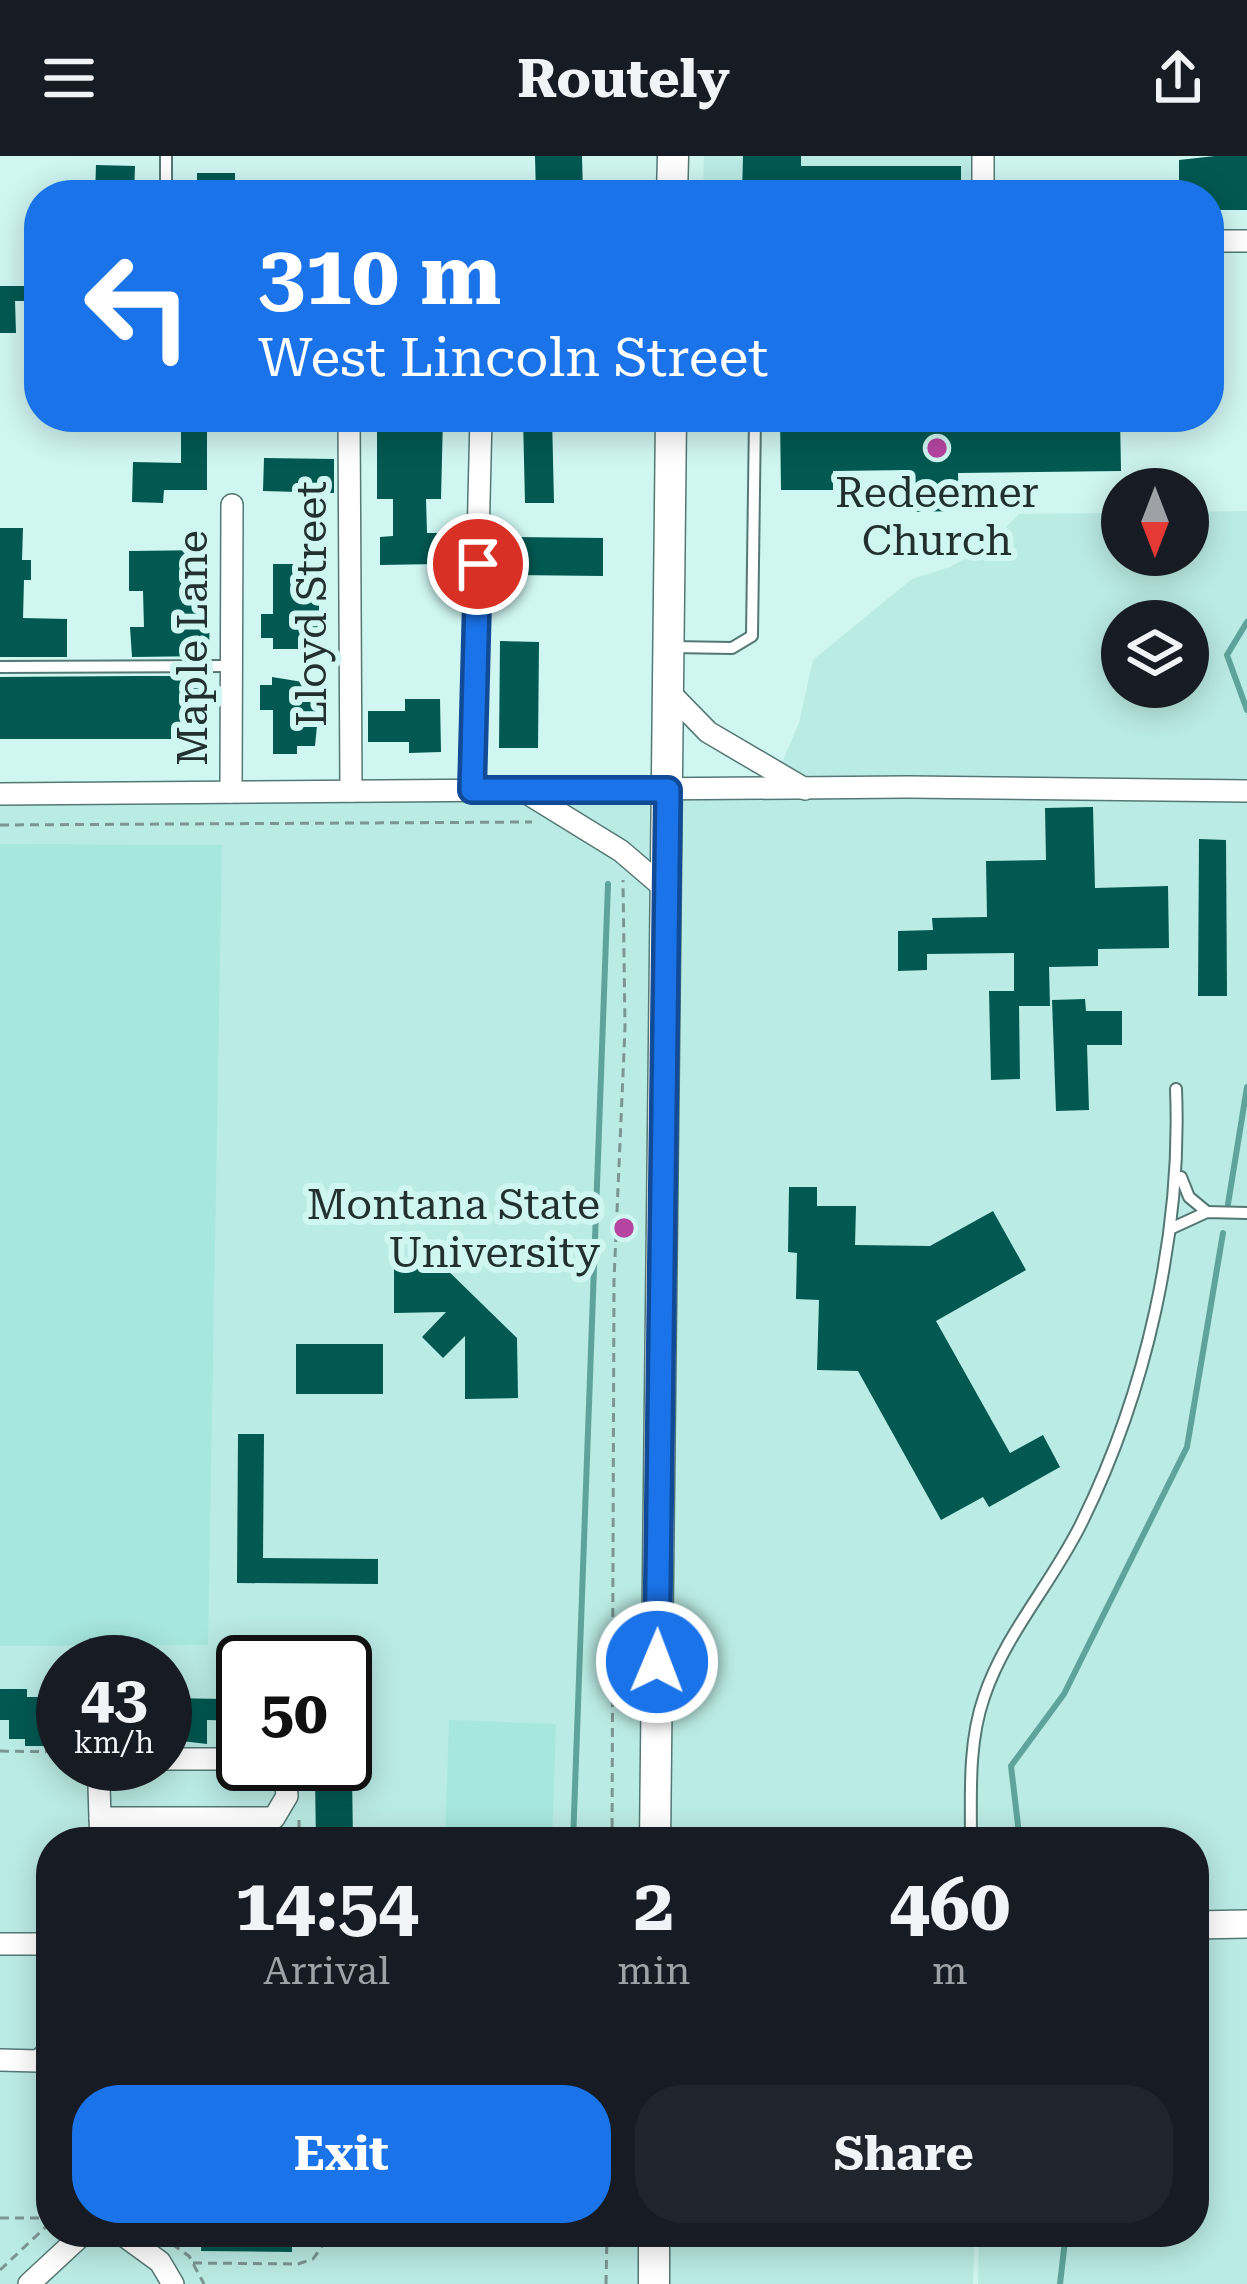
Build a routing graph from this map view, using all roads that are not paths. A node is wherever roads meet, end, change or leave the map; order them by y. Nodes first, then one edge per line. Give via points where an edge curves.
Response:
1 (349, 432) edge
2 (481, 432) edge
3 (671, 432) edge
4 (755, 432) edge
5 (232, 505) dead end
6 (669, 647) junction
7 (232, 666) junction
8 (0, 667) edge
9 (669, 692) junction
10 (806, 789) junction
11 (472, 790) junction
12 (522, 790) junction
13 (668, 790) junction
14 (350, 791) junction
15 (1246, 791) edge
16 (231, 792) junction
17 (0, 794) edge
18 (663, 886) junction
19 (1176, 1089) dead end
20 (1180, 1168) junction
21 (1207, 1212) junction
22 (1247, 1213) edge
23 (1170, 1229) junction
24 (99, 1791) edge
25 (287, 1791) edge
26 (100, 1818) junction
27 (100, 1827) edge
28 (656, 1827) edge
29 (971, 1827) edge
30 (1247, 1924) edge
31 (1209, 1925) edge
32 (0, 1944) edge
33 (36, 1944) edge
34 (0, 2060) edge
35 (36, 2061) edge
36 (69, 2247) edge
37 (140, 2247) edge
38 (654, 2247) edge
39 (29, 2284) edge
40 (173, 2284) edge
41 (654, 2284) edge

1 - 14 street, Lloyd Street
2 - 11 street
3 - 6 main road
4 - 6 lane via 752,636 732,648
5 - 7 street, Maple Lane
6 - 9 main road
7 - 8 lane
7 - 16 street, Maple Lane
9 - 10 street via 708,732
9 - 13 main road
10 - 13 street
10 - 15 street
11 - 12 street
11 - 14 street
12 - 13 street
12 - 18 street
13 - 18 main road
14 - 16 street
16 - 17 street
18 - 28 main road
19 - 20 lane
20 - 21 lane via 1190,1197
20 - 23 lane
21 - 22 lane
21 - 23 lane
23 - 29 lane via 1101,1480 983,1699
24 - 26 street
25 - 26 street via 274,1818
26 - 27 street
30 - 31 street
32 - 33 street
34 - 35 street
36 - 39 street
37 - 40 street
38 - 41 main road

